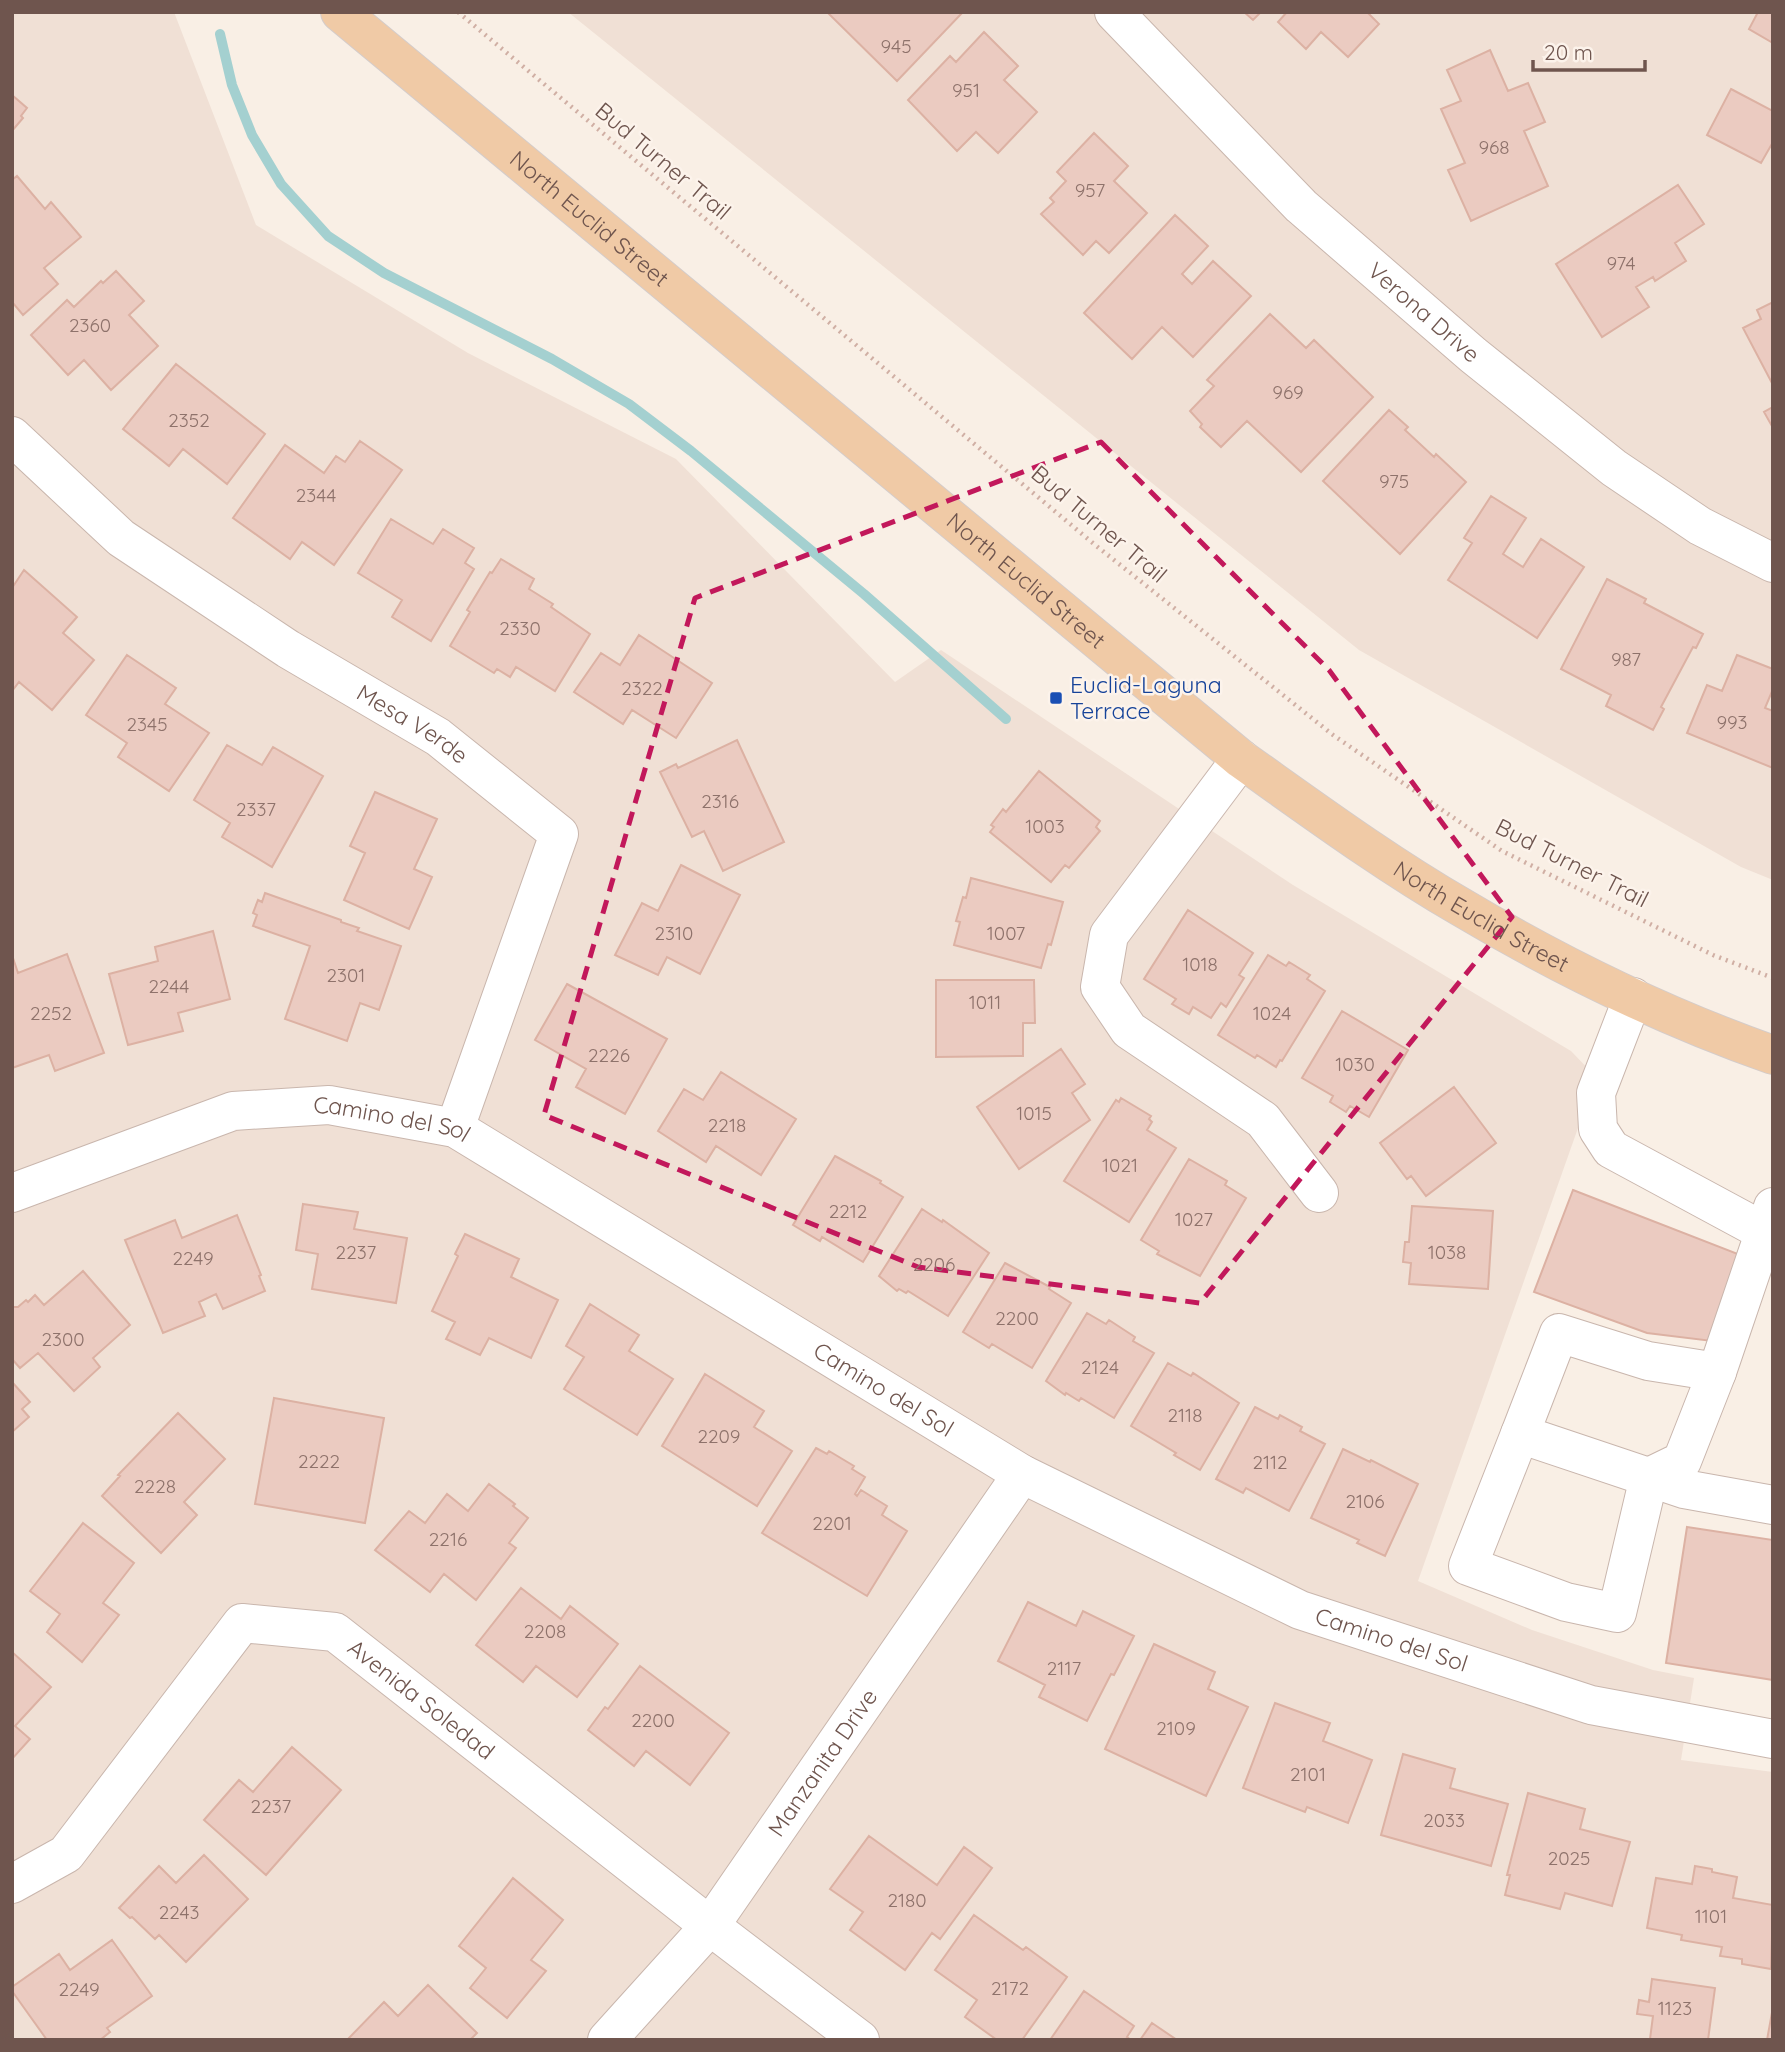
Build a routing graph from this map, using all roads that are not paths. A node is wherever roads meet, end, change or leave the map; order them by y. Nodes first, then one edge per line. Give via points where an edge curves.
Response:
1 (341, 12) edge
2 (1114, 12) edge
3 (12, 436) edge
4 (1773, 563) edge
5 (1241, 759) junction
6 (1633, 997) junction
7 (1773, 1055) edge
8 (455, 1128) junction
9 (12, 1193) edge
10 (1319, 1194) dead end
11 (1770, 1224) edge
12 (1717, 1372) junction
13 (1520, 1434) junction
14 (1022, 1474) junction
15 (1649, 1477) junction
16 (1773, 1505) edge
17 (1773, 1739) edge
18 (12, 1884) edge
19 (710, 1926) junction
20 (607, 2040) edge
21 (860, 2040) edge

1 - 5 main road, North Euclid Street
2 - 4 street, Verona Drive via 1301,206 1473,355 1614,468 1700,526
3 - 8 street, Mesa Verde via 121,538 288,649 438,737 559,834
5 - 6 main road, North Euclid Street via 1460,907 1558,962
5 - 10 street via 1109,935 1100,987 1129,1030 1262,1120
6 - 7 main road, North Euclid Street
6 - 11 street via 1596,1093 1598,1129 1611,1149
8 - 9 street, Camino del Sol via 328,1105 233,1111
8 - 14 street, Camino del Sol
11 - 12 street
12 - 13 street via 1648,1361 1559,1333
12 - 15 street via 1682,1461
13 - 15 street
13 - 15 street via 1468,1566 1566,1602 1617,1614
14 - 17 street, Camino del Sol via 1300,1610 1591,1705
14 - 19 street, Manzanita Drive
15 - 16 street via 1684,1489
18 - 19 street, Avenida Soledad via 66,1854 242,1623 335,1632
19 - 20 street, Manzanita Drive
19 - 21 street, Avenida Soledad

